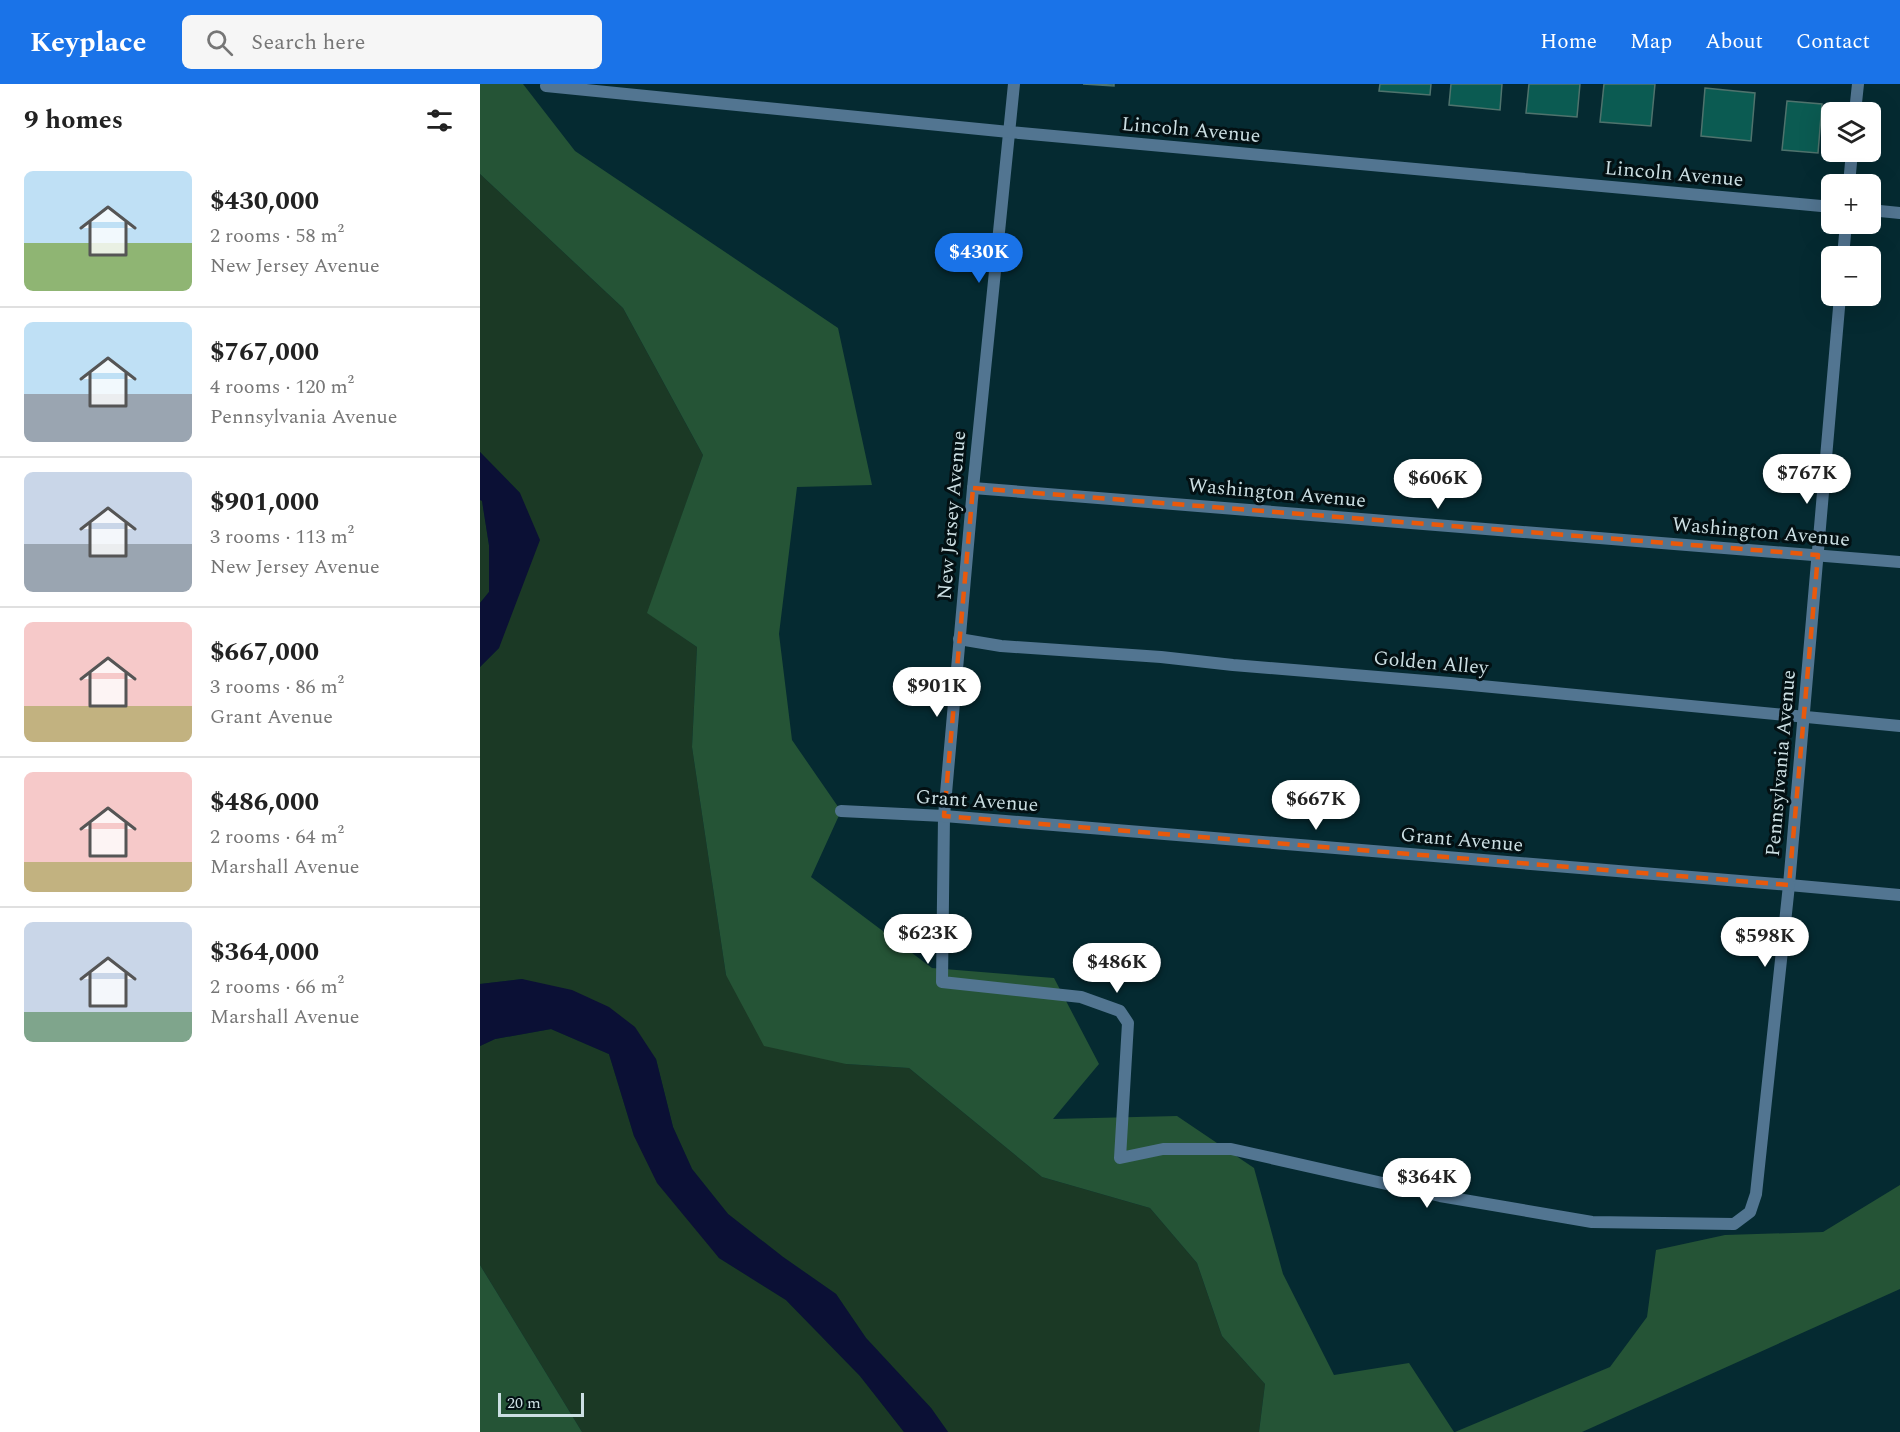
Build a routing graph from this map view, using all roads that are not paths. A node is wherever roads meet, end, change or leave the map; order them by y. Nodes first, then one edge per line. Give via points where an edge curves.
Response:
1 (1014, 84) edge
2 (1858, 84) edge
3 (546, 86) dead end
4 (1856, 102) edge
5 (1009, 132) junction
6 (1821, 206) edge
7 (1881, 211) edge
8 (1900, 213) edge
9 (1839, 306) edge
10 (973, 488) junction
11 (1818, 555) junction
12 (1900, 562) edge
13 (959, 639) junction
14 (1804, 718) junction
15 (1900, 726) edge
16 (841, 811) dead end
17 (944, 816) junction
18 (1789, 885) junction
19 (1900, 895) edge
20 (1120, 1158) joint

1 - 5 street, New Jersey Avenue
2 - 4 street
3 - 5 street, Lincoln Avenue
5 - 6 street, Lincoln Avenue
5 - 10 street, New Jersey Avenue
7 - 8 street
9 - 11 street, Pennsylvania Avenue
10 - 11 street, Washington Avenue
10 - 13 street, New Jersey Avenue
11 - 12 street, Washington Avenue
11 - 14 street, Pennsylvania Avenue
13 - 14 street, Golden Alley via 1001,646 1161,657
13 - 17 street, New Jersey Avenue
14 - 15 street, Golden Alley
14 - 18 street, Pennsylvania Avenue
16 - 17 street, Grant Avenue
17 - 18 street, Grant Avenue
17 - 20 street, New Jersey Avenue via 942,982 1081,997 1120,1011 1128,1023
18 - 19 street, Grant Avenue
18 - 20 street, Pennsylvania Avenue via 1756,1194 1750,1212 1734,1224 1592,1222 1440,1196 1231,1149 1163,1149

